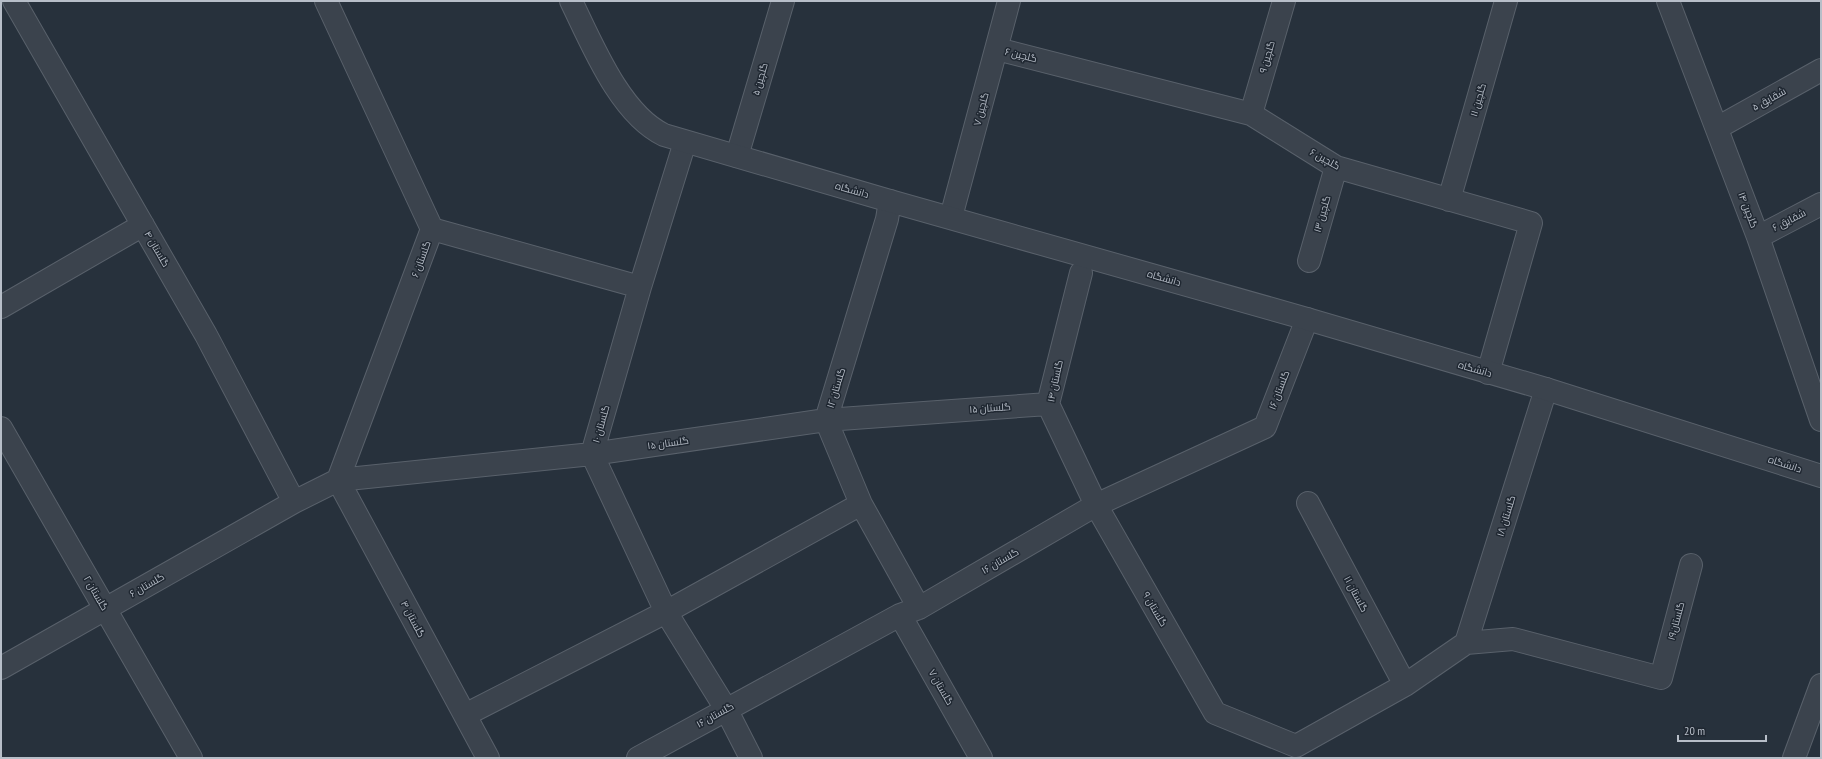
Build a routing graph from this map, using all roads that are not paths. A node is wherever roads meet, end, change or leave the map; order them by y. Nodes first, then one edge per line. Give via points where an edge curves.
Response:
1 (326, 1) edge
2 (571, 1) edge
3 (783, 1) edge
4 (1009, 1) edge
5 (1284, 1) edge
6 (1506, 1) edge
7 (1668, 1) edge
8 (16, 7) edge
9 (997, 49) junction
10 (1821, 70) edge
11 (1251, 114) junction
12 (1717, 128) junction
13 (685, 142) junction
14 (737, 156) junction
15 (1336, 167) junction
16 (1449, 200) junction
17 (890, 201) junction
18 (1821, 204) edge
19 (951, 217) junction
20 (143, 225) junction
21 (432, 229) junction
22 (1758, 237) junction
23 (1309, 261) dead end
24 (1081, 273) dead end
25 (640, 287) junction
26 (1, 307) edge
27 (1307, 319) junction
28 (1488, 373) junction
29 (1546, 389) junction
30 (1048, 404) junction
31 (1820, 416) edge
32 (826, 420) junction
33 (1, 428) edge
34 (592, 454) junction
35 (1821, 476) edge
36 (338, 480) junction
37 (294, 502) junction
38 (1308, 503) dead end
39 (861, 504) junction
40 (1096, 505) junction
41 (1691, 565) dead end
42 (106, 609) junction
43 (666, 612) junction
44 (909, 612) junction
45 (1466, 643) junction
46 (1, 668) edge
47 (1404, 685) junction
48 (1821, 685) edge
49 (726, 709) junction
50 (465, 715) junction
51 (192, 758) edge
52 (488, 758) edge
53 (638, 758) edge
54 (751, 758) edge
55 (981, 758) edge
56 (1794, 758) edge

1 - 21 street, گلستان ۶
2 - 13 street, دانشگاه via 590,40 628,104 652,128
3 - 14 street, گلچین ۵
4 - 9 street, گلچین ۷
5 - 11 street, گلچین ۹
6 - 16 street, گلچین ۱۱
7 - 12 street, گلچین ۱۴
8 - 20 street, گلستان ۴
9 - 11 street, گلچین ۶
9 - 19 street, گلچین ۷
10 - 12 street, شقایق ۵
11 - 15 street, گلچین ۶
12 - 22 street, گلچین ۱۴
13 - 14 street, دانشگاه
13 - 25 street, گلستان ۱۰
14 - 17 street, دانشگاه
15 - 16 street, گلچین ۶
15 - 23 street, گلچین ۱۳
16 - 28 street, گلچین ۶ via 1531,223
17 - 19 street, دانشگاه
17 - 32 street, گلستان ۱۲ via 887,219
18 - 22 street, شقایق ۶
19 - 27 street, دانشگاه
20 - 26 street
20 - 37 street, گلستان ۴ via 206,335
21 - 25 street
21 - 36 street, گلستان ۶
22 - 31 street, گلچین ۱۴
24 - 30 street, گلستان ۱۴
25 - 34 street, گلستان ۱۰
27 - 28 street, دانشگاه
27 - 40 street, گلستان ۱۶ via 1265,427
28 - 29 street, دانشگاه
29 - 35 street, دانشگاه
29 - 45 street, گلستان ۱۸
30 - 32 street, گلستان ۱۵
30 - 40 street, گلستان ۱۴
32 - 34 street, گلستان ۱۵
32 - 39 street, گلستان ۱۲
33 - 42 street, گلستان ۲
34 - 36 street, گلستان ۱۵
34 - 43 street, گلستان ۱۰
36 - 37 street, گلستان ۱۵
36 - 50 street, گلستان ۴
37 - 42 street, گلستان ۶
38 - 47 street, گلستان ۱۱
39 - 43 street
39 - 44 street, گلستان ۱۲
40 - 44 street, گلستان ۱۶
40 - 47 street, گلستان ۹ via 1215,713 1296,746
41 - 45 street, گلستان۱۹ via 1661,678 1513,639
42 - 46 street, گلستان ۶
42 - 51 street, گلستان ۲
43 - 49 street, گلستان ۱۰
43 - 50 street
44 - 49 street, گلستان ۱۶
44 - 55 street, گلستان ۷
45 - 47 street
48 - 56 street
49 - 53 street, گلستان ۱۶
49 - 54 street, گلستان ۱۰
50 - 52 street, گلستان ۴

